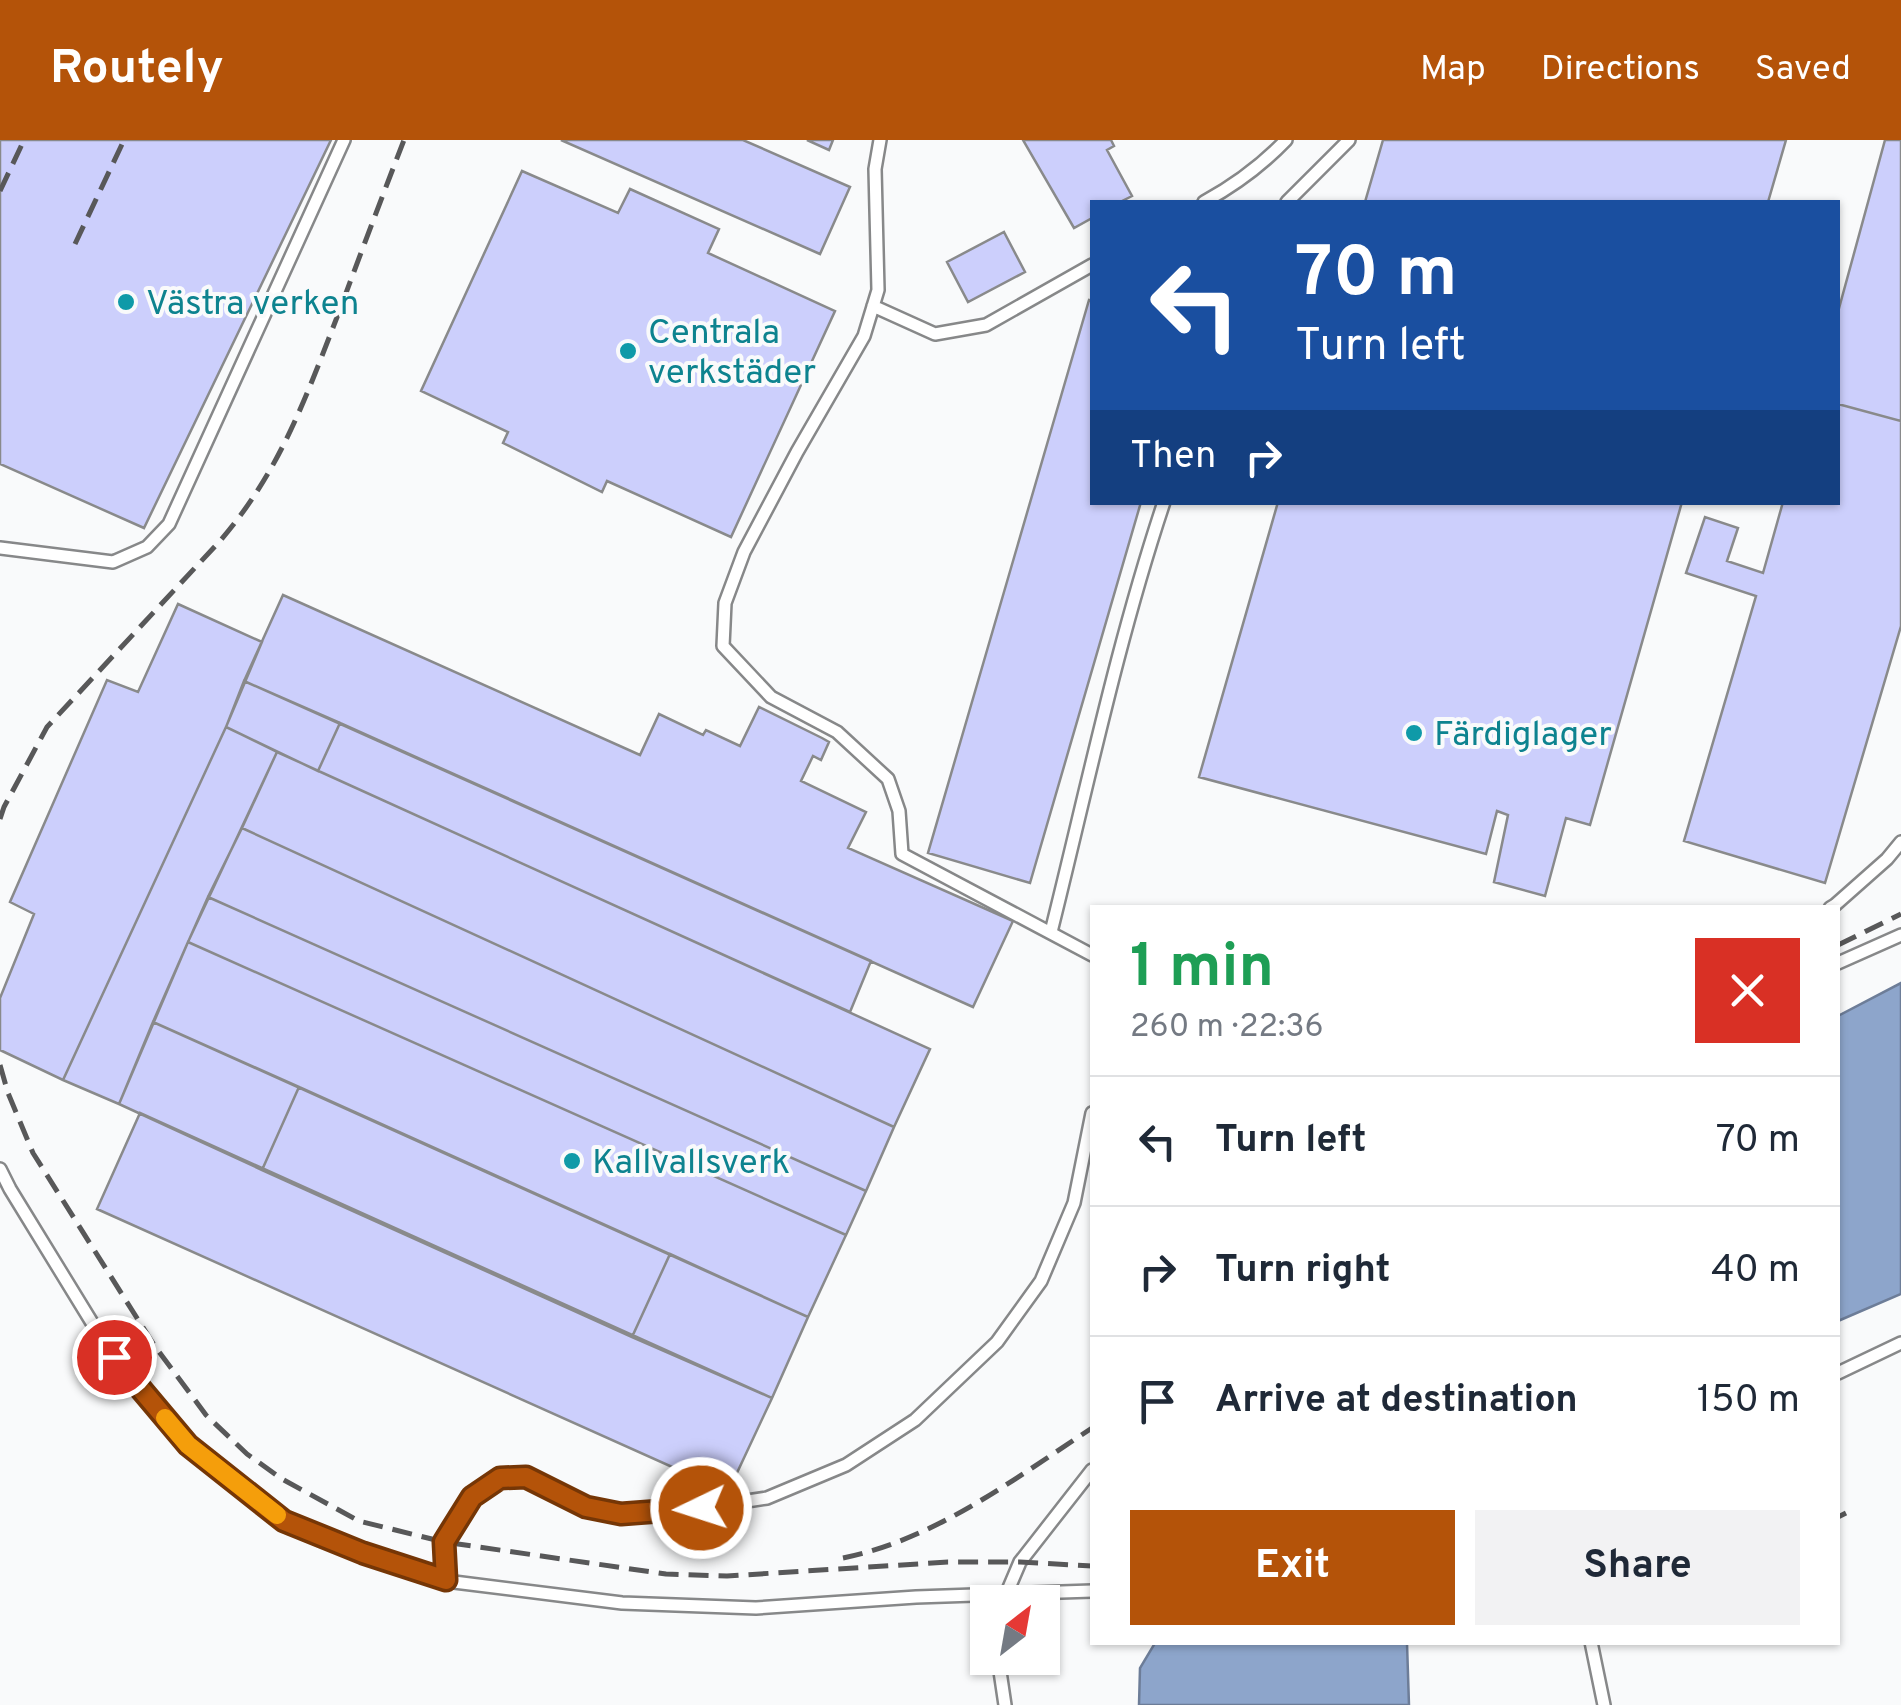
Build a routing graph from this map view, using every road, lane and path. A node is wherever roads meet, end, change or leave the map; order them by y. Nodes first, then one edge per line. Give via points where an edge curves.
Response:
1 (344, 140) edge
2 (880, 140) edge
3 (1286, 140) edge
4 (1349, 140) edge
5 (1208, 200) edge
6 (1290, 200) edge
7 (1090, 266) edge
8 (873, 306) junction
9 (1163, 505) edge
10 (0, 548) edge
11 (1901, 842) edge
12 (1835, 905) edge
13 (1051, 932) junction
14 (1901, 935) edge
15 (1090, 954) edge
16 (1840, 963) edge
17 (1090, 1122) edge
18 (0, 1169) edge
19 (1901, 1343) edge
20 (1840, 1372) edge
21 (1090, 1473) edge
22 (446, 1580) junction
23 (1010, 1585) edge
24 (1090, 1592) edge
25 (1060, 1594) edge
26 (970, 1597) edge
27 (1592, 1645) edge
28 (1001, 1675) edge
29 (1005, 1705) edge
30 (1604, 1705) edge

1 - 10 lane via 169,524 147,547 113,562
2 - 8 lane
3 - 5 lane
4 - 6 lane
7 - 8 lane via 986,325 934,334
8 - 13 lane via 864,336 744,552 725,603 723,646 771,696 837,732 888,779 900,811 902,854
9 - 13 lane via 1119,648
11 - 12 lane
13 - 15 lane
14 - 16 lane
17 - 22 lane via 1074,1203 1041,1281 997,1342 915,1420 846,1465 767,1498 701,1508 621,1514 586,1507 526,1477 500,1478 472,1497 444,1542
18 - 22 lane via 114,1357 188,1445 284,1521
19 - 20 lane
21 - 23 lane via 1020,1562
22 - 26 lane via 622,1603 756,1608
24 - 25 lane
27 - 30 lane
28 - 29 lane

